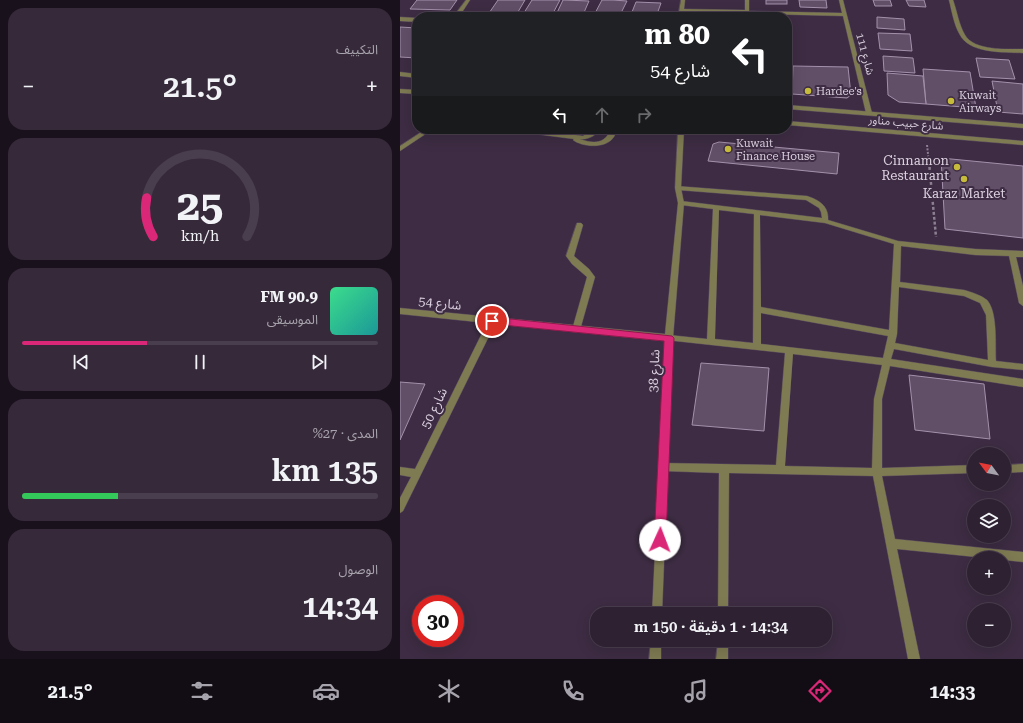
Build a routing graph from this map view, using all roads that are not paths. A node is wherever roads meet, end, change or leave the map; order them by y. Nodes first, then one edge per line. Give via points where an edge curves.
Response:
1 (468, 0) edge
2 (683, 0) edge
3 (746, 0) edge
4 (841, 0) edge
5 (951, 0) edge
6 (682, 10) joint
7 (747, 11) junction
8 (460, 12) edge
9 (752, 12) edge
10 (792, 14) edge
11 (844, 15) junction
12 (400, 19) edge
13 (412, 20) edge
14 (1023, 51) edge
15 (400, 74) edge
16 (412, 75) edge
17 (412, 91) edge
18 (400, 92) edge
19 (792, 107) edge
20 (869, 113) junction
21 (792, 123) edge
22 (1023, 126) edge
23 (422, 134) edge
24 (560, 134) joint
25 (592, 134) edge
26 (612, 134) edge
27 (681, 134) edge
28 (1023, 144) edge
29 (400, 149) edge
30 (678, 188) junction
31 (681, 203) junction
32 (716, 208) junction
33 (757, 213) junction
34 (825, 222) junction
35 (580, 225) dead end
36 (898, 243) junction
37 (1012, 254) junction
38 (1023, 254) edge
39 (896, 284) junction
40 (1023, 302) edge
41 (757, 309) junction
42 (400, 311) edge
43 (492, 321) junction
44 (576, 330) junction
45 (893, 334) junction
46 (669, 338) junction
47 (711, 342) junction
48 (890, 345) junction
49 (757, 346) junction
50 (790, 350) junction
51 (992, 360) junction
52 (886, 362) junction
53 (1023, 367) edge
54 (1023, 383) edge
55 (663, 467) junction
56 (724, 468) junction
57 (1023, 468) edge
58 (780, 469) junction
59 (967, 469) edge
60 (1011, 469) edge
61 (400, 471) edge
62 (877, 472) junction
63 (416, 474) junction
64 (400, 508) edge
65 (891, 543) junction
66 (1023, 557) edge
67 (657, 607) edge
68 (723, 607) edge
69 (656, 647) edge
70 (722, 647) edge
71 (655, 659) edge
72 (722, 659) edge
73 (914, 659) edge

1 - 8 street
2 - 6 street
3 - 7 street
4 - 11 street, شارع 111
5 - 14 street via 964,38 974,46
6 - 7 street
7 - 9 street
10 - 11 street
11 - 20 street, شارع 111
12 - 13 street
15 - 16 street
17 - 18 street
19 - 20 street, شارع حبيب مناور
20 - 22 street, شارع حبيب مناور
21 - 28 street, شارع حبيب مناور
23 - 29 street
24 - 25 street via 584,138
24 - 26 street via 586,144 604,141
27 - 30 street, شارع 38
30 - 31 street, شارع 38
30 - 34 street via 807,198 822,206
31 - 32 street
31 - 46 street, شارع 38
32 - 33 street
32 - 47 street
33 - 34 street
33 - 41 street
34 - 36 street
35 - 44 street via 570,256 575,264 586,270 591,277
36 - 37 street
36 - 39 street
37 - 38 street
37 - 40 street
39 - 45 street
39 - 51 street via 964,293 983,301 990,314
41 - 45 street
41 - 49 street
42 - 43 street, شارع 54
43 - 44 street, شارع 54
43 - 63 street, شارع 50
44 - 46 street, شارع 54
45 - 48 street
46 - 47 street, شارع 54
46 - 55 street, شارع 38
47 - 49 street, شارع 54
48 - 51 street
48 - 52 street
49 - 50 street, شارع 54
50 - 52 street, شارع 54
50 - 58 street
51 - 53 street
52 - 54 street, شارع 54
52 - 62 street via 878,399
55 - 56 street
55 - 67 street, شارع 38
56 - 58 street
56 - 68 street
57 - 60 street
58 - 62 street
59 - 62 street
61 - 63 street
62 - 65 street
63 - 64 street, شارع 50
65 - 66 street
65 - 73 street
69 - 71 street
70 - 72 street

